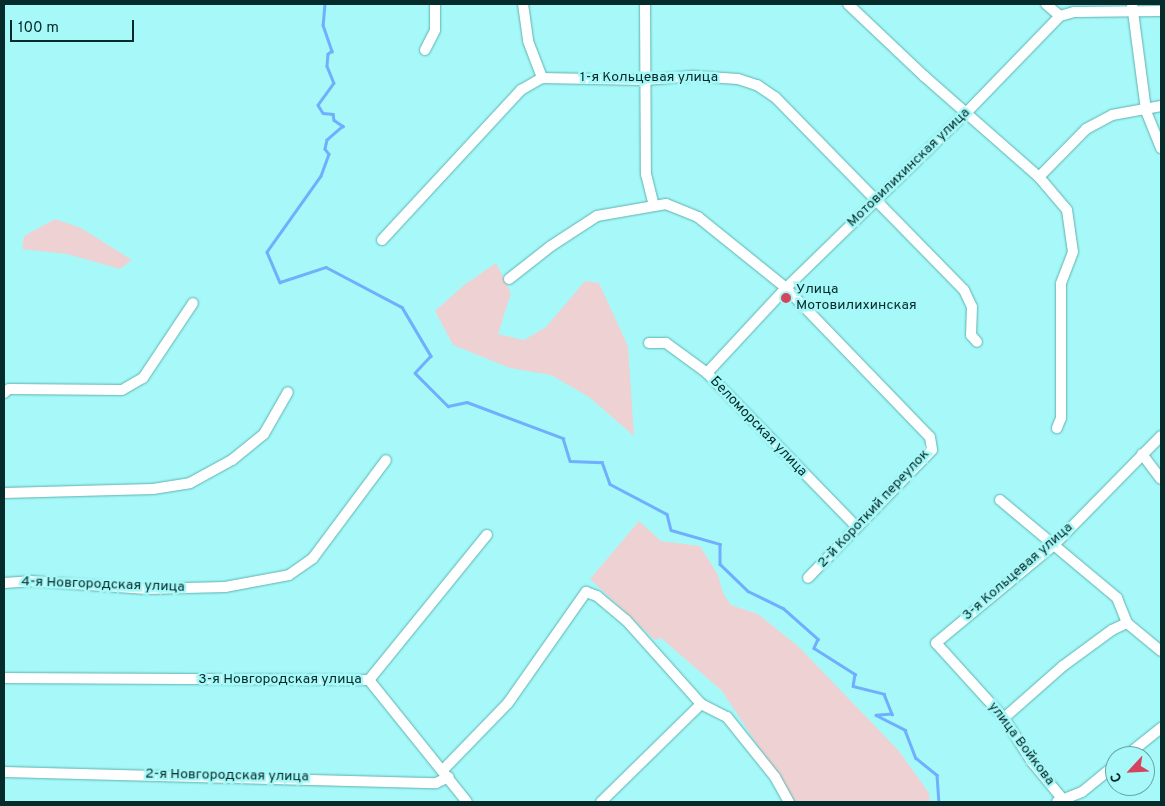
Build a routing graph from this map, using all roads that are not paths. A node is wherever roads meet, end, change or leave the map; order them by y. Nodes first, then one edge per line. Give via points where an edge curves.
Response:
1 (435, 4) edge
2 (523, 4) edge
3 (645, 4) edge
4 (848, 4) edge
5 (1046, 4) edge
6 (1132, 9) edge
7 (1161, 11) edge
8 (1060, 16) junction
9 (425, 50) dead end
10 (542, 78) junction
11 (646, 80) junction
12 (1161, 106) edge
13 (1146, 111) junction
14 (966, 113) junction
15 (1161, 148) edge
16 (1039, 177) junction
17 (876, 200) junction
18 (654, 204) junction
19 (382, 240) dead end
20 (509, 279) dead end
21 (786, 288) junction
22 (193, 303) dead end
23 (977, 342) dead end
24 (650, 343) dead end
25 (707, 373) junction
26 (288, 392) dead end
27 (4, 393) edge
28 (1057, 428) dead end
29 (1161, 436) edge
30 (1142, 454) junction
31 (386, 460) dead end
32 (1161, 479) edge
33 (4, 493) edge
34 (1000, 500) dead end
35 (857, 527) junction
36 (487, 535) dead end
37 (1053, 546) junction
38 (808, 578) dead end
39 (4, 583) edge
40 (1127, 623) junction
41 (936, 643) joint
42 (1161, 651) edge
43 (4, 678) edge
44 (369, 680) junction
45 (701, 704) junction
46 (1004, 718) junction
47 (1161, 728) edge
48 (1138, 746) edge
49 (4, 772) edge
50 (446, 773) junction
51 (1105, 773) edge
52 (1061, 801) edge
53 (467, 802) edge
54 (601, 802) edge
55 (790, 802) edge

1 - 9 street via 436,30
2 - 10 street via 533,60
3 - 11 street
4 - 14 street
5 - 8 street
6 - 7 street
6 - 8 street via 1074,12
6 - 13 street
8 - 14 street, Мотовилихинская улица
10 - 11 street, 1-я Кольцевая улица
10 - 19 street via 521,90
11 - 17 street, 1-я Кольцевая улица via 693,76 738,79 757,84 775,97
11 - 18 street via 646,174
12 - 13 street
13 - 15 street
13 - 16 street via 1112,115 1086,129
14 - 16 street
14 - 17 street, Мотовилихинская улица
16 - 28 street via 1067,210 1072,228 1073,252 1061,284 1061,418
17 - 21 street, Мотовилихинская улица
17 - 23 street, 1-я Кольцевая улица via 964,290 972,307 971,335
18 - 20 street via 597,216 571,231
18 - 21 street via 666,204 698,217
21 - 25 street, Мотовилихинская улица
21 - 35 street, 2-й Короткий переулок via 930,437 932,450
22 - 27 street via 143,378 122,390 9,389
24 - 25 street, Беломорская улица via 666,343
25 - 35 street, Беломорская улица
26 - 33 street via 264,434 232,460 190,483 153,489
29 - 30 street, 3-я Кольцевая улица
30 - 32 street
30 - 37 street, 3-я Кольцевая улица
31 - 39 street, 4-я Новгородская улица via 313,558 289,574 225,588 147,589 30,581
34 - 37 street
35 - 38 street, 2-й Короткий переулок
36 - 44 street, 3-я Новгородская улица
37 - 40 street via 1117,598
37 - 41 street, 3-я Кольцевая улица
40 - 42 street
40 - 46 street via 1112,630 1063,666
41 - 46 street, улица Войкова
43 - 44 street, 3-я Новгородская улица
44 - 50 street
45 - 50 street via 626,620 598,596 586,592 508,703
45 - 54 street
45 - 55 street via 727,717 775,777
46 - 52 street, улица Войкова
47 - 48 street
49 - 50 street, 2-я Новгородская улица via 436,784
50 - 53 street
51 - 52 street via 1082,792

